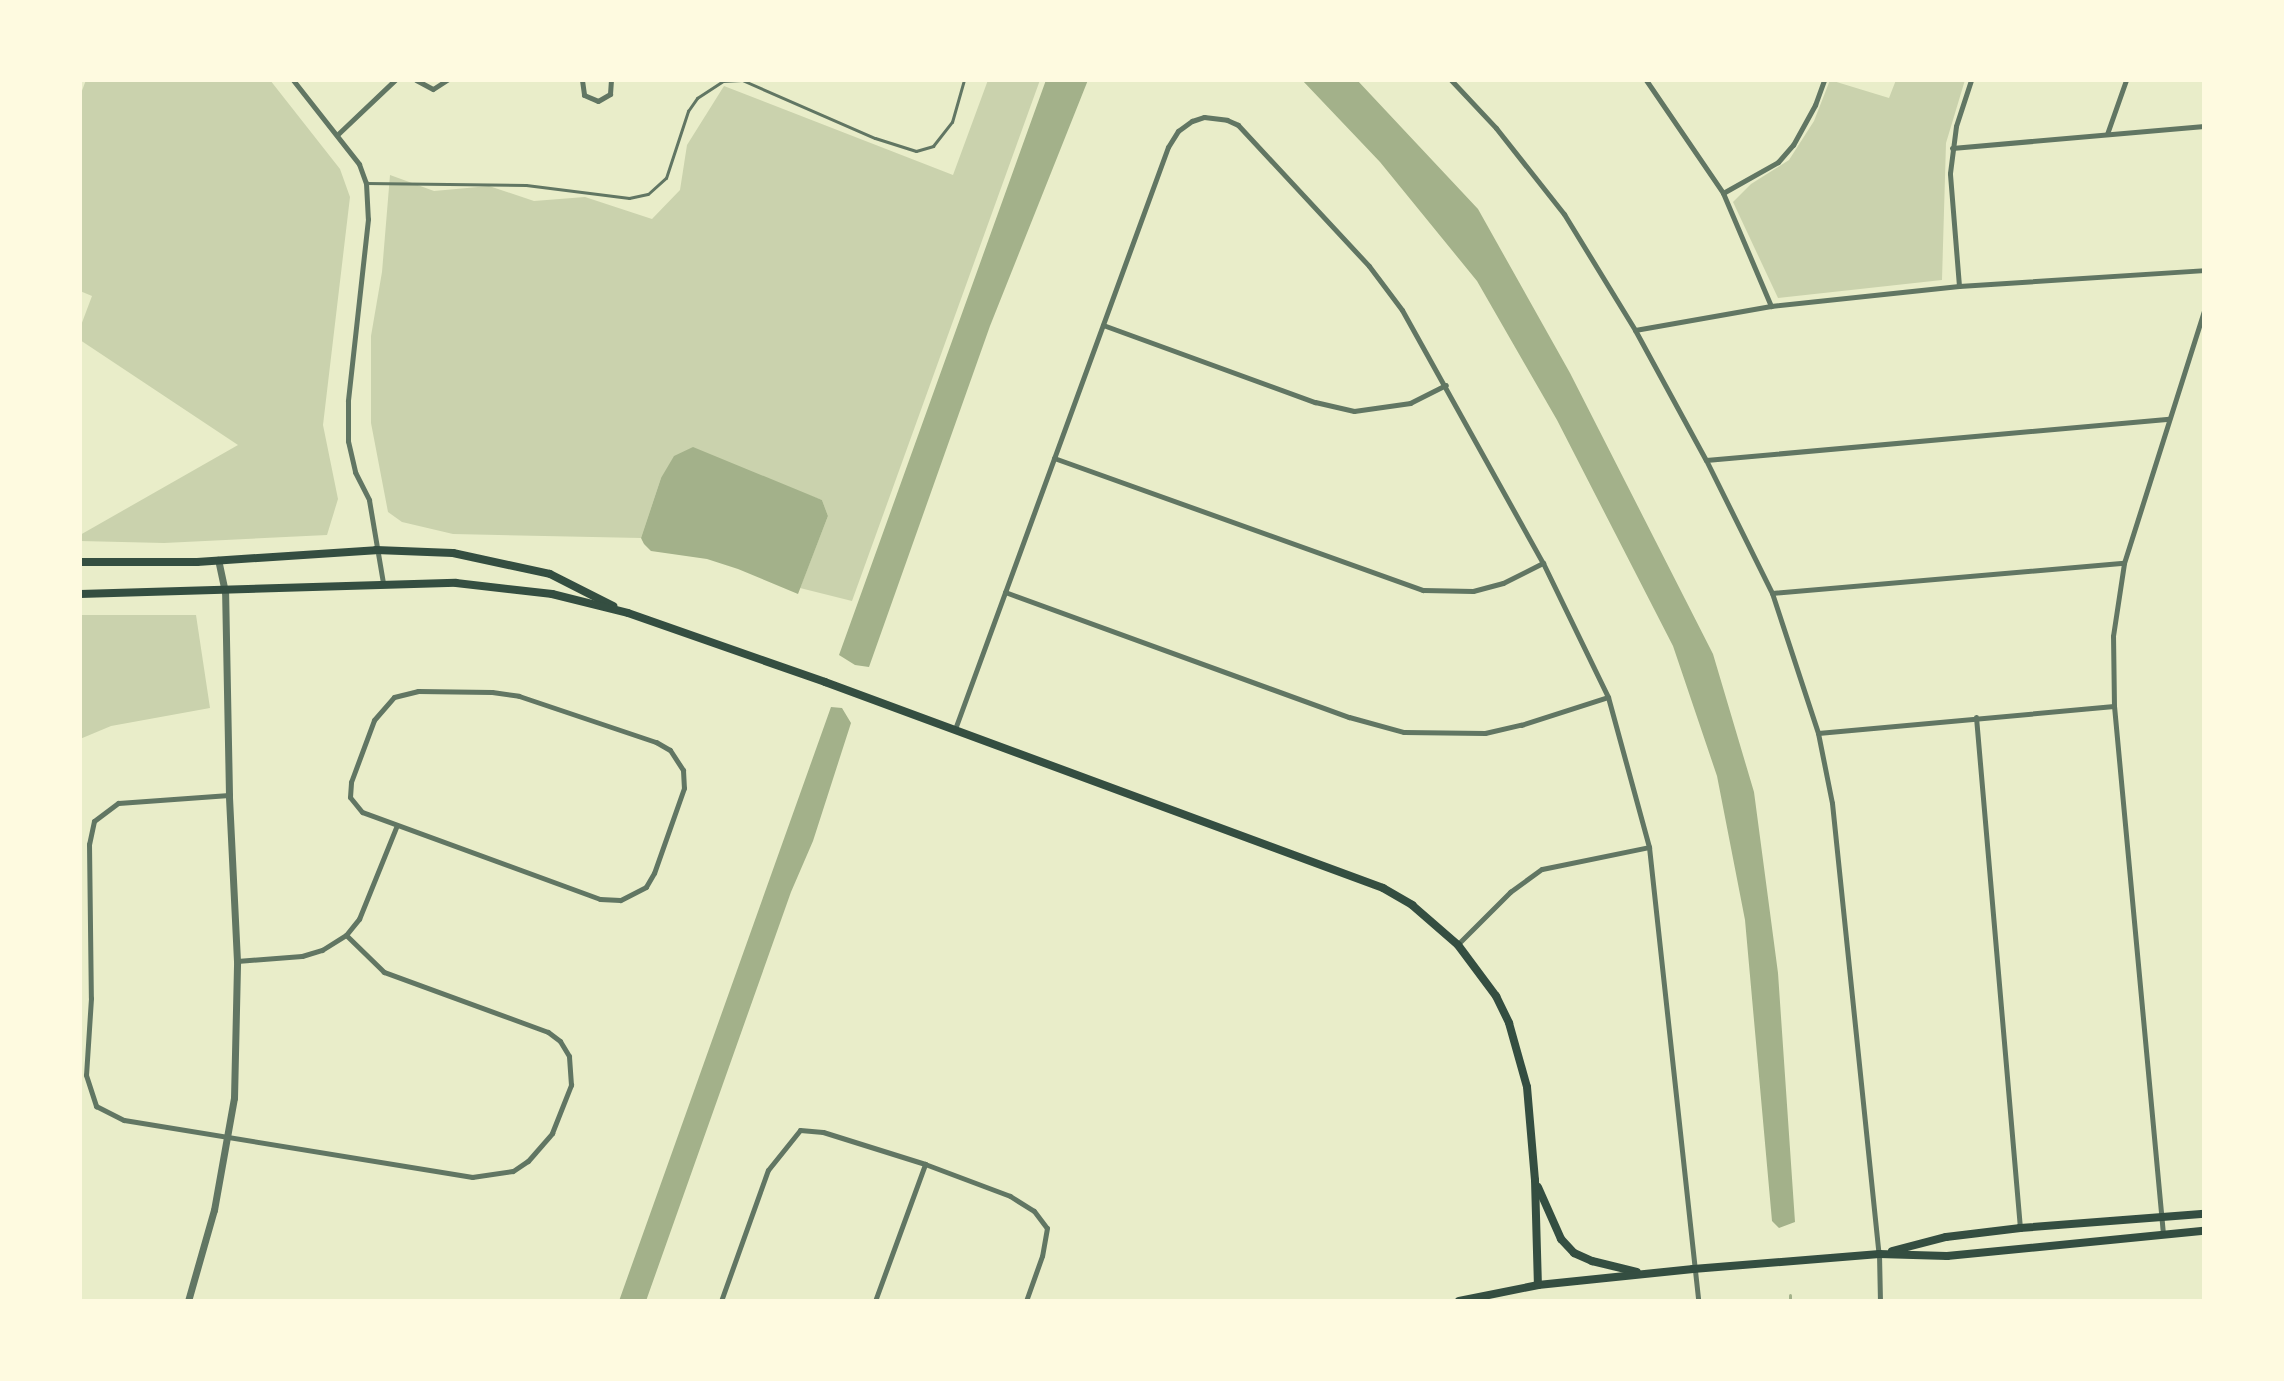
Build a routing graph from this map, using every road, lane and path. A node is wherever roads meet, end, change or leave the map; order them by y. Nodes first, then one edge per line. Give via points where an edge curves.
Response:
1 (293, 80) edge
2 (395, 80) edge
3 (416, 80) edge
4 (447, 80) edge
5 (582, 80) edge
6 (611, 80) edge
7 (964, 80) edge
8 (1451, 80) edge
9 (1646, 80) edge
10 (1824, 80) edge
11 (1971, 80) edge
12 (2126, 80) edge
13 (2204, 126) edge
14 (338, 134) junction
15 (2107, 134) junction
16 (1952, 148) junction
17 (366, 183) junction
18 (1723, 193) junction
19 (2204, 270) edge
20 (1959, 286) junction
21 (1771, 306) junction
22 (2204, 311) edge
23 (1103, 325) junction
24 (1635, 330) junction
25 (1446, 385) junction
26 (2169, 419) junction
27 (1054, 458) junction
28 (1706, 460) junction
29 (376, 550) junction
30 (218, 560) junction
31 (80, 562) edge
32 (1543, 563) junction
33 (2124, 563) junction
34 (383, 583) junction
35 (225, 592) junction
36 (1005, 592) junction
37 (1772, 593) junction
38 (80, 594) edge
39 (628, 613) junction
40 (1608, 697) junction
41 (2114, 706) junction
42 (1976, 717) junction
43 (955, 730) junction
44 (1818, 733) junction
45 (229, 795) junction
46 (397, 825) junction
47 (1649, 847) junction
48 (346, 935) junction
49 (1458, 945) junction
50 (237, 961) junction
51 (80, 998) edge
52 (91, 998) junction
53 (228, 1139) junction
54 (925, 1164) junction
55 (1535, 1180) junction
56 (2204, 1214) edge
57 (2162, 1218) junction
58 (2020, 1228) junction
59 (2204, 1231) edge
60 (2163, 1234) junction
61 (1879, 1254) junction
62 (1693, 1269) junction
63 (1646, 1274) junction
64 (1538, 1285) junction
65 (188, 1301) edge
66 (721, 1301) edge
67 (875, 1301) edge
68 (1026, 1301) edge
69 (1459, 1301) edge
70 (1698, 1301) edge
71 (1880, 1301) edge

1 - 14 street
2 - 14 street
3 - 4 street via 433,89
5 - 6 street via 584,95 598,101 610,94
7 - 17 lane via 952,122 933,146 916,151 742,80 723,81 697,98 688,111 666,178 648,194 629,198 526,185
8 - 24 street via 1564,214
9 - 18 street
10 - 18 street via 1778,162
11 - 16 street
12 - 15 street
13 - 15 street
14 - 17 street
15 - 16 street
16 - 20 street
17 - 29 street via 368,219 348,441 369,500
18 - 21 street
19 - 20 street
20 - 21 street
21 - 24 street
22 - 26 street
23 - 25 street via 1315,402 1354,411 1410,403
23 - 25 street via 1168,147 1178,131 1204,117 1238,125 1369,266
23 - 27 street
24 - 28 street
25 - 32 street
26 - 28 street
26 - 33 street
27 - 32 street via 1423,590 1473,591
27 - 36 street
28 - 37 street
29 - 30 main road
29 - 34 street
29 - 39 main road via 453,553 550,574
30 - 31 main road
30 - 35 street
32 - 40 street
33 - 37 street
33 - 41 street via 2113,636
34 - 35 main road
34 - 39 main road via 513,588
35 - 38 main road
35 - 45 street
36 - 40 street via 1349,717 1404,732 1485,733
36 - 43 street
37 - 44 street
39 - 43 main road
40 - 47 street
41 - 42 street
41 - 57 street
42 - 44 street
42 - 58 street
43 - 49 main road via 1383,888 1412,905
44 - 61 street via 1832,803
45 - 50 street
45 - 52 street via 118,803 94,821 89,844
46 - 46 street via 362,812 350,797 351,782 383,705 418,691 492,692 552,705 656,742 678,758 683,770 684,788 654,873 646,887 620,900 600,899
46 - 48 street via 359,919
47 - 49 street via 1542,869 1510,892
47 - 62 street
48 - 50 street via 302,956
48 - 53 street via 384,972 560,1041 569,1056 571,1085 552,1133 543,1148 513,1171 472,1177
49 - 55 main road via 1496,996 1518,1048
50 - 53 street
51 - 52 street
52 - 53 street via 86,1075 96,1106 124,1120
53 - 65 street
54 - 66 street via 823,1132 800,1130 768,1170
54 - 67 street
54 - 68 street via 1010,1196 1034,1211 1047,1228
55 - 63 main road via 1561,1239 1574,1253
55 - 64 main road
56 - 57 main road
57 - 58 main road
57 - 60 street
58 - 61 main road via 1946,1237
59 - 60 main road
60 - 61 main road via 1947,1256
61 - 62 main road
61 - 71 street
62 - 63 main road
62 - 70 street
63 - 64 main road
64 - 69 main road

